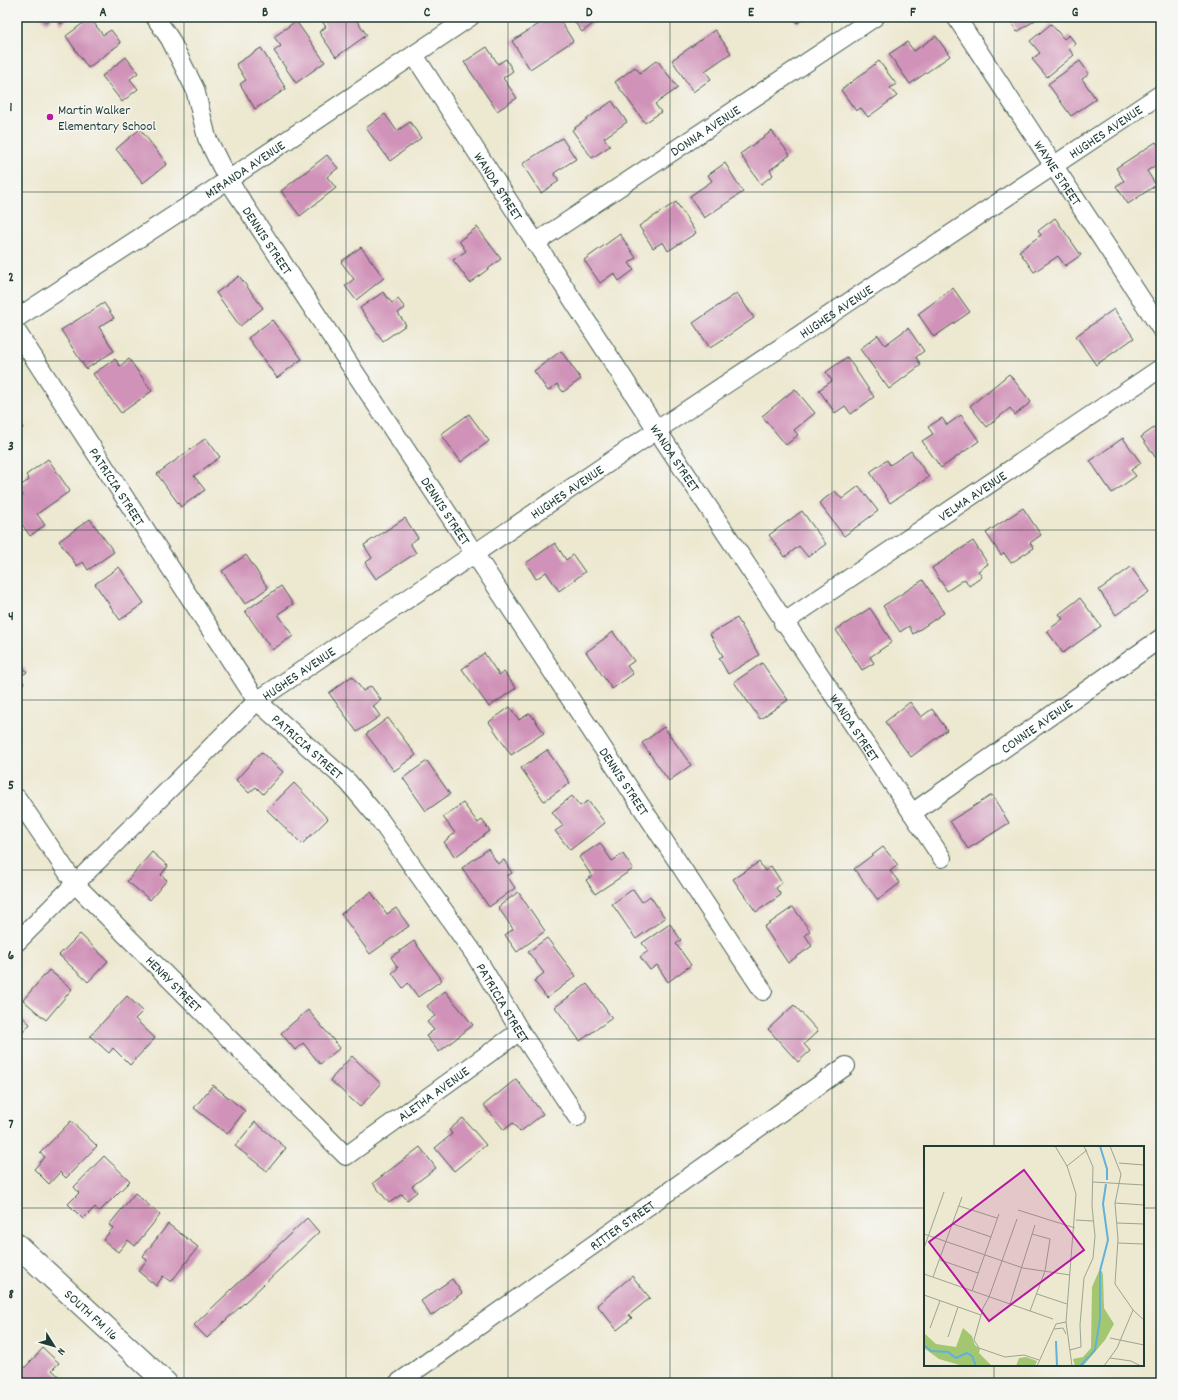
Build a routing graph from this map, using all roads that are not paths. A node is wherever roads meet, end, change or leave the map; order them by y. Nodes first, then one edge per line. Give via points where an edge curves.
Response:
1 (156, 17) edge
2 (470, 17) edge
3 (875, 17) edge
4 (956, 17) edge
5 (414, 55) junction
6 (1161, 94) edge
7 (1054, 166) junction
8 (228, 180) junction
9 (535, 243) junction
10 (17, 318) edge
11 (1161, 328) edge
12 (17, 332) edge
13 (1161, 368) edge
14 (657, 430) junction
15 (474, 554) junction
16 (783, 622) junction
17 (1161, 638) edge
18 (257, 701) junction
19 (17, 798) edge
20 (912, 814) junction
21 (942, 858) dead end
22 (76, 885) junction
23 (17, 942) edge
24 (763, 991) dead end
25 (520, 1031) junction
26 (846, 1066) dead end
27 (577, 1117) dead end
28 (346, 1156) joint
29 (17, 1245) edge
30 (166, 1383) edge
31 (398, 1383) edge

1 - 8 street, DENNIS STREET via 195,89 207,138
2 - 5 street, MIRANDA AVENUE
3 - 9 street, DONNA AVENUE
4 - 7 street, WAYNE STREET
5 - 8 street, MIRANDA AVENUE
5 - 9 street, WANDA STREET
6 - 7 street, HUGHES AVENUE
7 - 11 street, WAYNE STREET
7 - 14 street, HUGHES AVENUE
8 - 10 street, MIRANDA AVENUE
8 - 15 street, DENNIS STREET
9 - 14 street, WANDA STREET
12 - 18 street, PATRICIA STREET
13 - 16 street, VELMA AVENUE
14 - 15 street, HUGHES AVENUE
14 - 16 street, WANDA STREET
15 - 18 street, HUGHES AVENUE
15 - 24 street, DENNIS STREET
16 - 20 street, WANDA STREET
17 - 20 street, CONNIE AVENUE
18 - 22 street, HUGHES AVENUE
18 - 25 street, PATRICIA STREET via 348,782 380,820 475,955
19 - 22 street, HENRY STREET
20 - 21 street, WANDA STREET
22 - 23 street, HUGHES AVENUE
22 - 28 street, HENRY STREET
25 - 27 street, PATRICIA STREET
25 - 28 street, ALETHA AVENUE
26 - 31 street, RITTER STREET
29 - 30 main road, SOUTH FM 116

